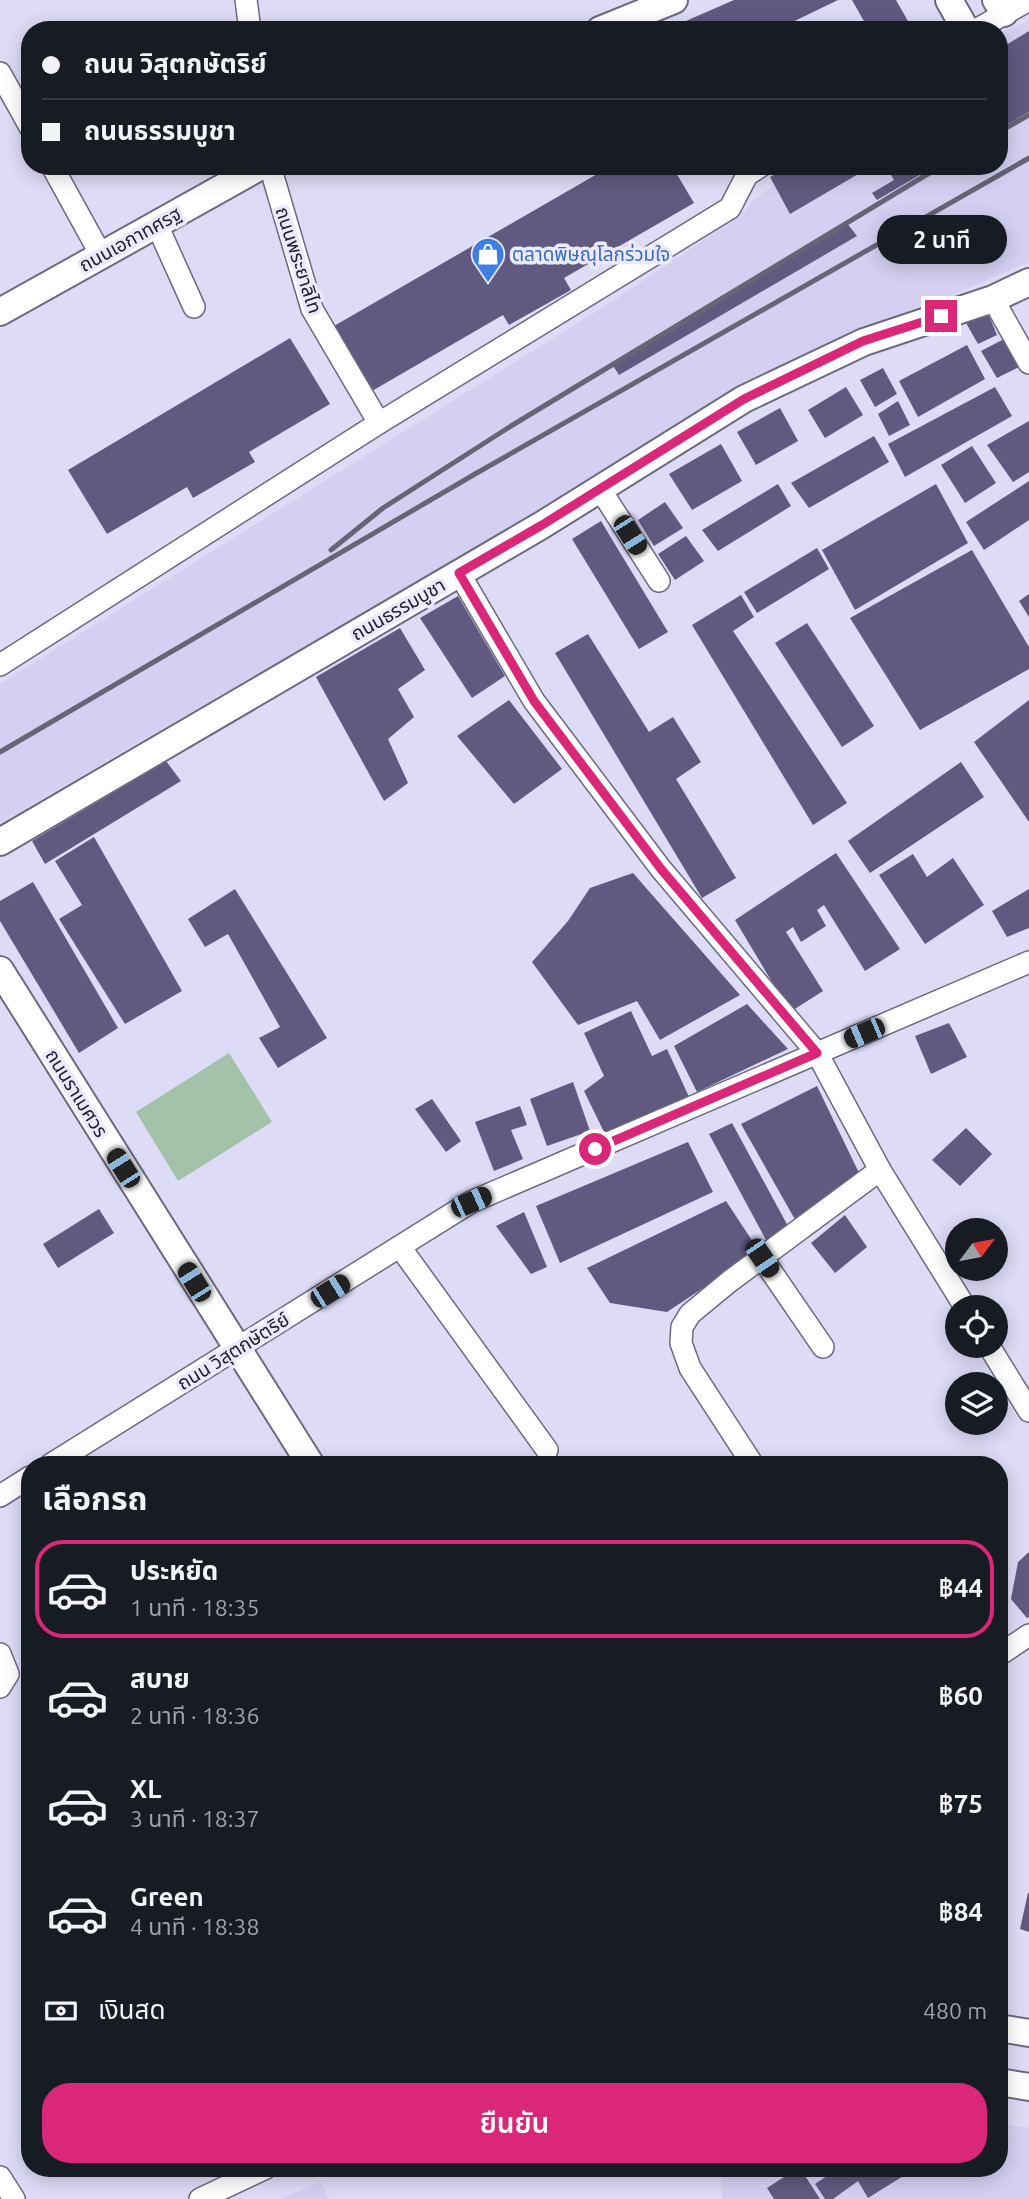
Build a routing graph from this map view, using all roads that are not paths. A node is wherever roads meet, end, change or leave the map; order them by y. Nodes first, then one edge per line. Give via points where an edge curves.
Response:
1 (246, 0) edge
2 (674, 0) edge
3 (949, 0) edge
4 (1029, 0) edge
5 (647, 5) edge
6 (1000, 7) edge
7 (249, 21) edge
8 (617, 21) edge
9 (961, 21) edge
10 (985, 21) edge
11 (0, 73) edge
12 (21, 111) edge
13 (57, 175) edge
14 (245, 175) edge
15 (273, 175) edge
16 (747, 175) edge
17 (156, 225) junction
18 (101, 256) junction
19 (1029, 282) edge
20 (993, 299) junction
21 (194, 307) dead end
22 (0, 312) edge
23 (1029, 363) edge
24 (379, 424) junction
25 (600, 489) junction
26 (459, 573) junction
27 (659, 581) dead end
28 (0, 665) edge
29 (0, 842) edge
30 (1029, 961) edge
31 (0, 970) edge
32 (817, 1053) junction
33 (880, 1170) junction
34 (401, 1247) junction
35 (762, 1258) junction
36 (958, 1295) edge
37 (823, 1348) dead end
38 (236, 1349) junction
39 (996, 1358) edge
40 (1029, 1411) edge
41 (547, 1450) dead end
42 (64, 1456) edge
43 (305, 1456) edge
44 (747, 1456) edge
45 (21, 1483) edge
46 (0, 1496) edge
47 (1029, 1635) edge
48 (1008, 1649) edge
49 (0, 1654) edge
50 (0, 1687) edge
51 (1008, 2030) edge
52 (1029, 2033) edge
53 (1008, 2084) edge
54 (1029, 2087) edge
55 (0, 2177) edge
56 (247, 2177) edge
57 (13, 2199) edge
58 (200, 2199) edge

1 - 7 street
2 - 5 main road
3 - 9 main road
4 - 6 street
5 - 8 main road
6 - 10 street
11 - 12 street
13 - 18 street
14 - 17 main road, ถนนเอกาทศรฐ
15 - 24 street, ถนนพระยาลิไท via 312,309
16 - 24 street via 730,208
17 - 18 main road, ถนนเอกาทศรฐ
17 - 21 street
18 - 22 main road, ถนนเอกาทศรฐ
19 - 20 main road, ถนนธรรมบูชา
20 - 23 street
20 - 25 main road, ถนนธรรมบูชา via 863,341 744,399
24 - 28 street
25 - 26 main road, ถนนธรรมบูชา
25 - 27 street
26 - 29 main road, ถนนธรรมบูชา
26 - 32 street via 534,701 661,869
30 - 32 street, ถนน วิสุตกษัตริย์
31 - 38 main road, ถนนราเมศวร
32 - 33 street
32 - 34 street, ถนน วิสุตกษัตริย์ via 471,1202
33 - 35 street
33 - 36 street
34 - 38 street, ถนน วิสุตกษัตริย์
34 - 41 street
35 - 37 street
35 - 44 street via 690,1314 682,1327 681,1343 690,1368
38 - 42 street, ถนน วิสุตกษัตริย์
38 - 43 main road, ถนนราเมศวร
39 - 40 street
45 - 46 street
47 - 48 street
49 - 50 street via 8,1674
51 - 52 main road
53 - 54 main road
55 - 57 street
56 - 58 street

